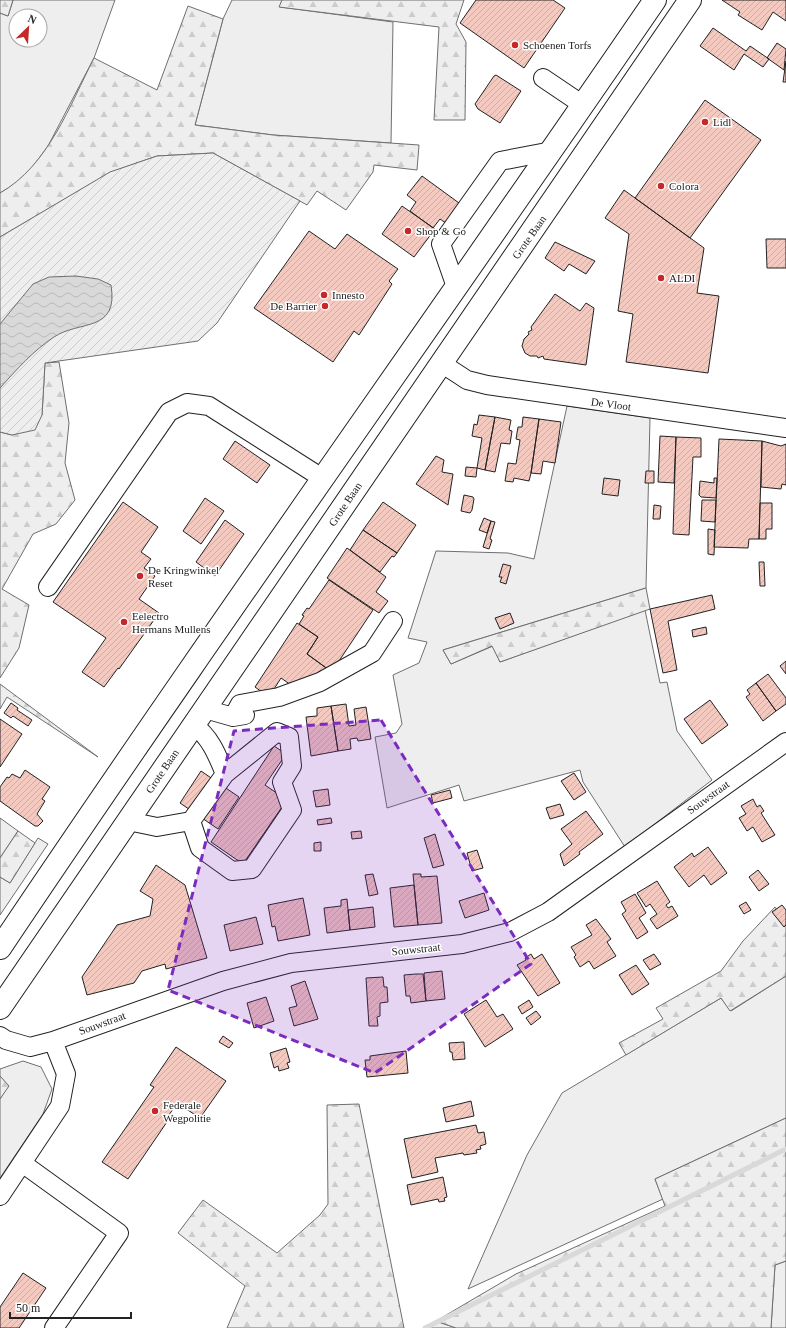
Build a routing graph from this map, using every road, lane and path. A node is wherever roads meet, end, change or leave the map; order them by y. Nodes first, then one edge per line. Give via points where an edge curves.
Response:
1 (655, 0) edge
2 (690, 0) edge
3 (543, 78) dead end
4 (583, 105) junction
5 (552, 151) junction
6 (456, 288) junction
7 (441, 363) junction
8 (786, 428) edge
9 (322, 478) junction
10 (48, 588) dead end
11 (393, 621) dead end
12 (250, 714) dead end
13 (199, 717) junction
14 (233, 717) junction
15 (786, 742) edge
16 (225, 774) junction
17 (128, 821) junction
18 (191, 821) junction
19 (0, 948) edge
20 (0, 1008) edge
21 (0, 1036) edge
22 (52, 1041) junction
23 (22, 1163) junction
24 (0, 1196) edge
25 (54, 1328) edge

1 - 4 main road
2 - 7 main road, Grote Baan
3 - 4 street
4 - 5 main road
5 - 6 main road
5 - 6 street via 500,161 442,244
6 - 9 main road
7 - 8 street, De Vloot via 467,380 488,386
7 - 13 main road, Grote Baan
9 - 10 street via 209,406 187,403 170,412
9 - 19 main road
11 - 14 street via 372,653 301,690 240,704
12 - 14 street
13 - 14 street
13 - 16 street via 202,731
13 - 17 main road, Grote Baan
15 - 22 street, Souwstraat via 548,912 510,932 462,944 291,963 223,980
16 - 18 street
16 - 18 street via 277,732 289,737 292,766 282,782 292,810 252,870 232,871 200,848
17 - 18 street via 157,827
17 - 20 main road, Grote Baan
21 - 22 street, Souwstraat via 30,1046
22 - 23 street via 66,1074 60,1106
23 - 24 street
23 - 25 street via 119,1233

